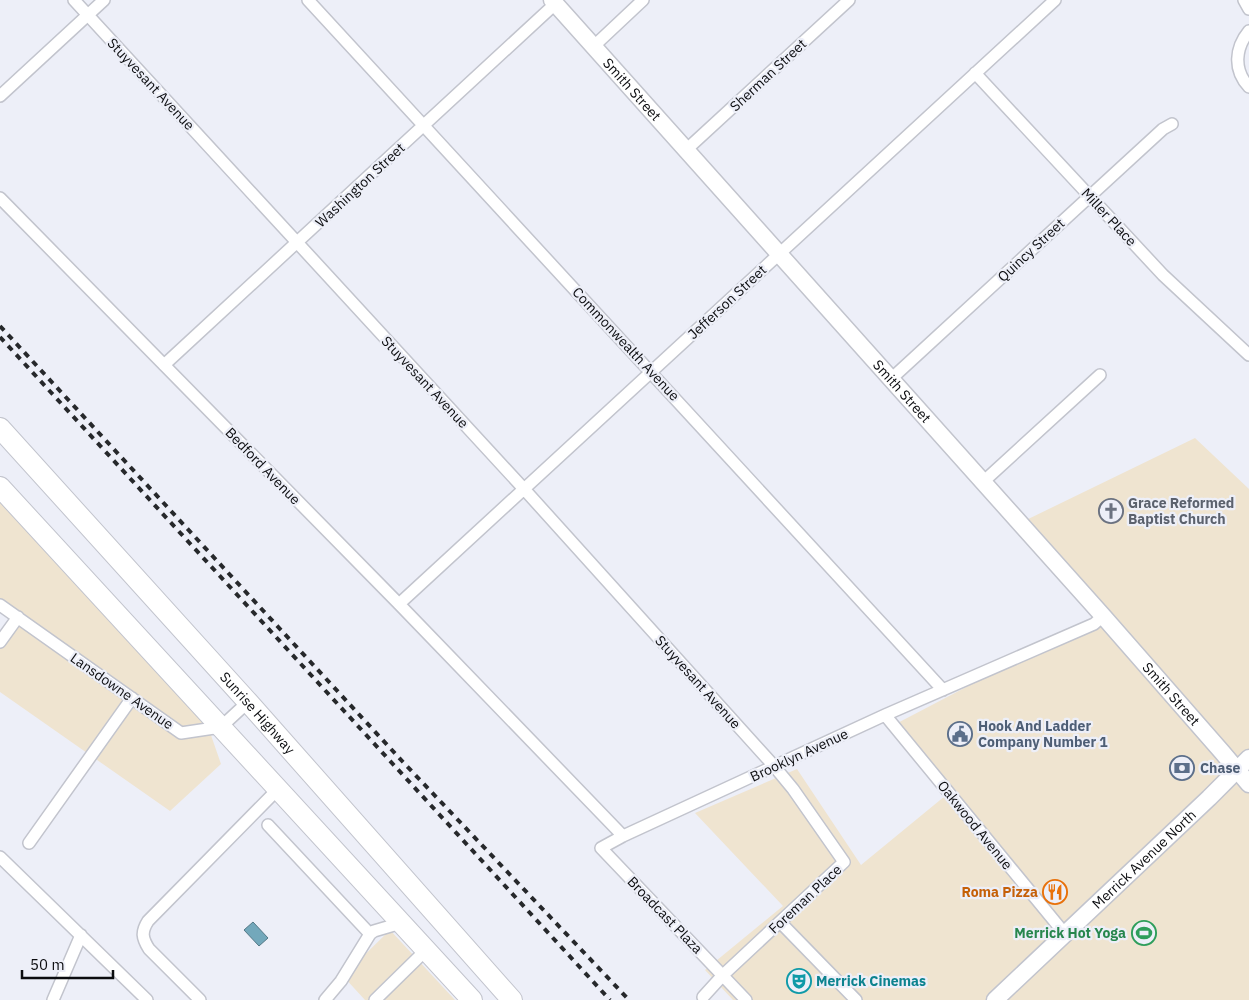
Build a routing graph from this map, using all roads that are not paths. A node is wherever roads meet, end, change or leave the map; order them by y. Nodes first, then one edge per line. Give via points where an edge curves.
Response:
1 (74, 0) edge
2 (104, 0) edge
3 (308, 0) edge
4 (643, 0) edge
5 (849, 0) edge
6 (1055, 0) edge
7 (1244, 0) edge
8 (554, 2) edge
9 (1249, 9) edge
10 (88, 15) junction
11 (1249, 31) edge
12 (594, 46) junction
13 (975, 73) junction
14 (1249, 87) edge
15 (0, 96) edge
16 (1172, 124) dead end
17 (424, 126) junction
18 (686, 150) junction
19 (1089, 196) junction
20 (0, 198) edge
21 (297, 243) junction
22 (779, 253) junction
23 (1249, 355) edge
24 (164, 365) junction
25 (651, 372) junction
26 (1100, 375) dead end
27 (891, 378) junction
28 (0, 428) edge
29 (983, 482) junction
30 (0, 487) edge
31 (524, 489) junction
32 (0, 604) edge
33 (399, 604) junction
34 (1103, 616) junction
35 (18, 618) junction
36 (0, 642) edge
37 (943, 690) junction
38 (132, 698) junction
39 (248, 702) junction
40 (886, 715) junction
41 (221, 727) junction
42 (1249, 758) edge
43 (774, 766) junction
44 (1237, 770) junction
45 (1249, 784) edge
46 (278, 789) junction
47 (268, 825) dead end
48 (623, 836) junction
49 (29, 843) dead end
50 (0, 857) edge
51 (780, 922) junction
52 (401, 923) junction
53 (370, 934) junction
54 (1065, 934) junction
55 (81, 935) junction
56 (426, 950) junction
57 (723, 975) junction
58 (703, 997) dead end
59 (53, 1000) edge
60 (147, 1000) edge
61 (200, 1000) edge
62 (325, 1000) edge
63 (374, 1000) edge
64 (472, 1000) edge
65 (512, 1000) edge
66 (746, 1000) edge
67 (856, 1000) edge
68 (995, 1000) edge

1 - 10 street, Stuyvesant Avenue
2 - 10 street
3 - 17 street, Commonwealth Avenue
4 - 12 street
5 - 18 street, Sherman Street
6 - 13 street, Jefferson Street
7 - 9 street
8 - 12 street, Smith Street
8 - 17 street, Washington Street
10 - 15 street
10 - 21 street, Stuyvesant Avenue
11 - 14 street via 1239,46 1237,65
12 - 18 street, Smith Street
13 - 19 street, Miller Place
13 - 22 street, Jefferson Street
16 - 19 street, Quincy Street
17 - 21 street, Washington Street
17 - 25 street, Commonwealth Avenue
18 - 22 street, Smith Street
19 - 23 street, Miller Place via 1163,275
19 - 27 street, Quincy Street
20 - 24 street, Bedford Avenue
21 - 24 street, Washington Street
21 - 31 street, Stuyvesant Avenue
22 - 25 street, Jefferson Street
22 - 27 street, Smith Street
24 - 33 street, Bedford Avenue
25 - 31 street, Jefferson Street
25 - 37 street, Commonwealth Avenue
26 - 29 street
27 - 29 street, Smith Street
28 - 39 highway, Sunrise Highway
29 - 34 street, Smith Street
30 - 41 highway
31 - 33 street, Jefferson Street
31 - 43 street, Stuyvesant Avenue
32 - 35 street, Lansdowne Avenue
33 - 48 street, Bedford Avenue
34 - 37 street, Brooklyn Avenue via 1094,624
34 - 44 street, Smith Street
35 - 36 street
35 - 38 street, Lansdowne Avenue
37 - 40 street, Brooklyn Avenue
38 - 41 street, Lansdowne Avenue via 181,733
38 - 49 street
39 - 41 street
39 - 65 highway, Sunrise Highway
40 - 43 street, Brooklyn Avenue
40 - 54 street, Oakwood Avenue
41 - 46 highway
42 - 44 street, Merrick Avenue North
43 - 48 street, Brooklyn Avenue
43 - 51 street, Foreman Place via 844,862
44 - 45 street, Smith Street
44 - 54 street, Merrick Avenue North
46 - 52 highway
46 - 61 street via 148,921 142,931 143,941 149,949
47 - 53 street
48 - 57 street, Broadcast Plaza via 601,848
50 - 55 street
51 - 57 street, Foreman Place
51 - 67 street
52 - 53 street
52 - 56 highway
53 - 62 street via 341,981
54 - 68 street, Merrick Avenue North
55 - 59 street
55 - 60 street
56 - 63 street
56 - 64 highway
57 - 58 street, Foreman Place
57 - 66 street, Broadcast Plaza

